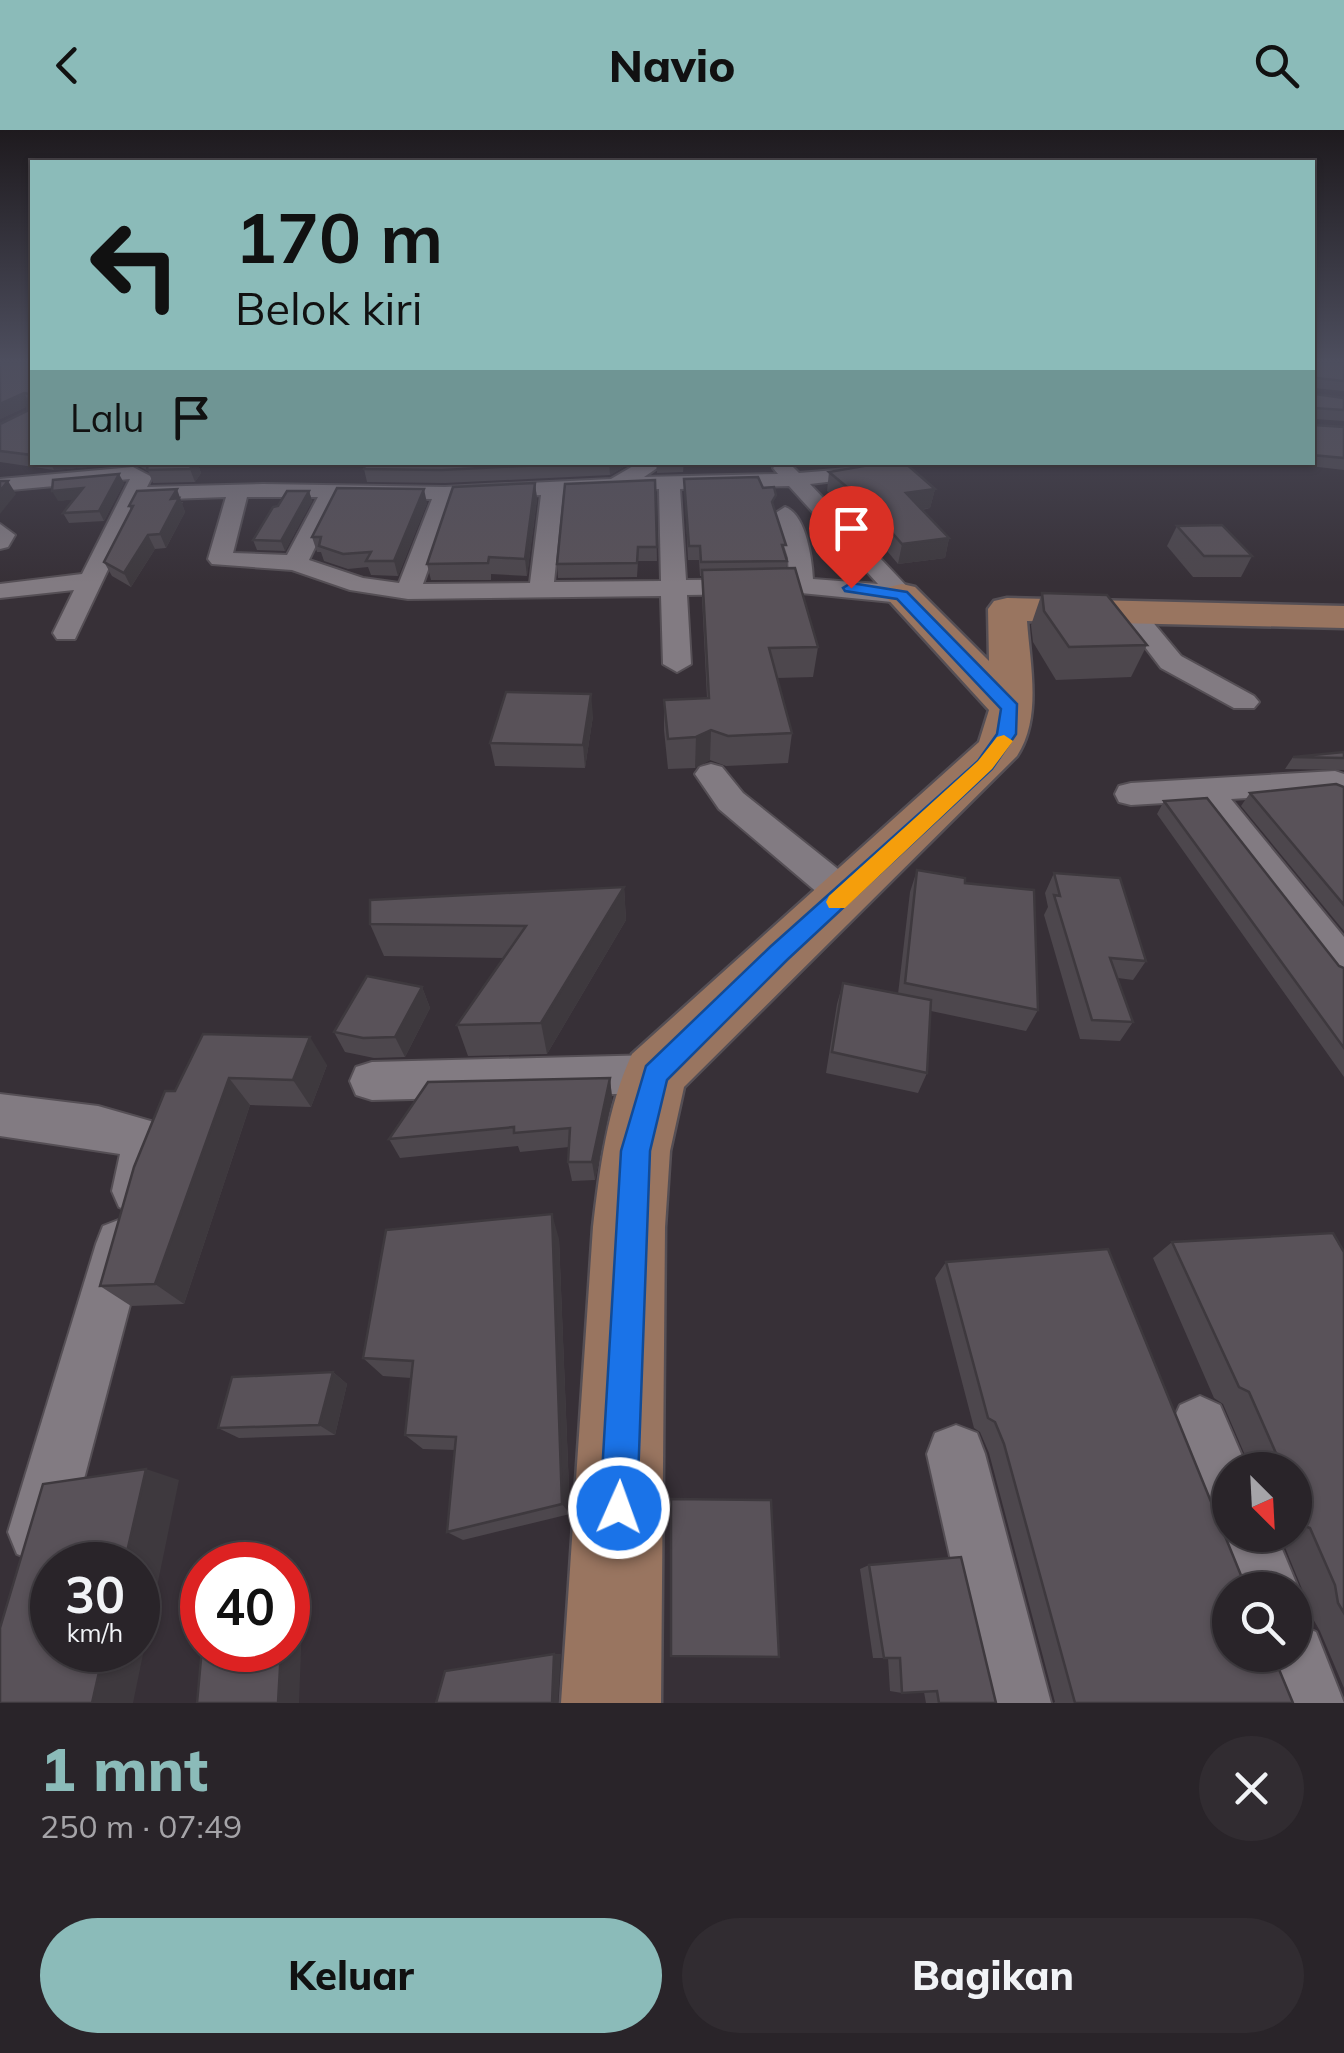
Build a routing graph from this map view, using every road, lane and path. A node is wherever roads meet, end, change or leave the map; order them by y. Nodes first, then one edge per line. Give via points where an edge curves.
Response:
1 (892, 468) edge
2 (786, 471) edge
3 (663, 472) edge
4 (136, 476) edge
5 (0, 484) edge
6 (553, 487) junction
7 (238, 490) junction
8 (331, 492) junction
9 (445, 493) junction
10 (785, 514) dead end
11 (0, 531) edge
12 (0, 542) edge
13 (295, 563) junction
14 (89, 581) junction
15 (801, 586) junction
16 (540, 590) junction
17 (676, 590) junction
18 (0, 591) edge
19 (408, 592) junction
20 (902, 596) junction
21 (1132, 613) junction
22 (1344, 617) edge
23 (66, 633) dead end
24 (677, 664) dead end
25 (1244, 702) dead end
26 (1010, 708) junction
27 (712, 774) dead end
28 (1341, 776) edge
29 (1206, 790) junction
30 (1131, 794) dead end
31 (844, 895) junction
32 (1344, 965) edge
33 (655, 1074) junction
34 (372, 1081) dead end
35 (0, 1115) edge
36 (1200, 1424) dead end
37 (956, 1454) dead end
38 (1212, 1454) edge
39 (25, 1584) edge
40 (1300, 1672) edge
41 (611, 1703) edge
42 (1017, 1703) edge
43 (1313, 1703) edge

1 - 2 street
2 - 3 street
2 - 20 street
3 - 6 street via 615,485
3 - 17 street
4 - 5 street
4 - 7 street
4 - 14 street
6 - 9 street
6 - 16 street
7 - 8 street
7 - 13 street via 220,559
8 - 9 street
8 - 13 street
9 - 19 street
10 - 15 street via 800,558
11 - 12 street
13 - 19 street via 359,586
14 - 18 street
14 - 23 street
15 - 17 street
15 - 20 street
16 - 17 street
16 - 19 street
17 - 24 street
20 - 26 street
21 - 22 street
21 - 25 street via 1170,662
21 - 26 street via 1008,609
26 - 31 street via 1001,746 985,765
27 - 31 street via 731,801
28 - 29 street
29 - 30 street
29 - 32 street
31 - 33 street
33 - 34 street
33 - 41 street via 636,1151 629,1228
35 - 39 street via 111,1130 138,1137 144,1147
36 - 38 street
37 - 42 street
40 - 43 street

